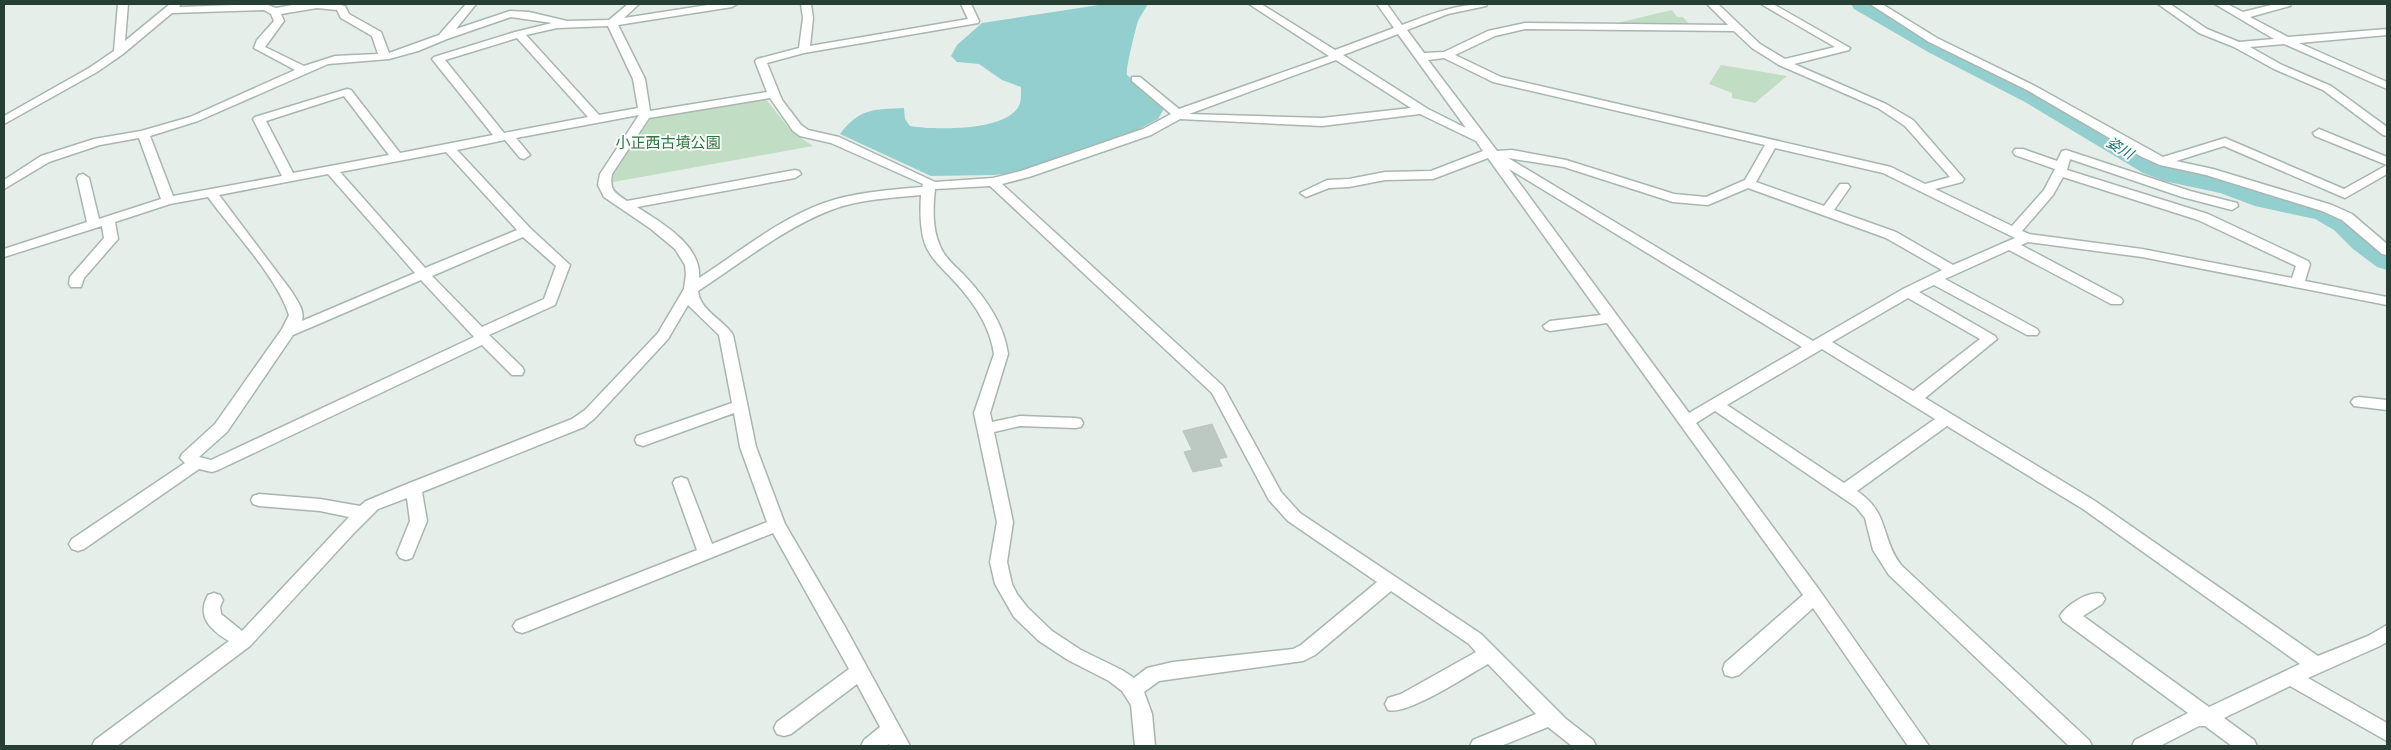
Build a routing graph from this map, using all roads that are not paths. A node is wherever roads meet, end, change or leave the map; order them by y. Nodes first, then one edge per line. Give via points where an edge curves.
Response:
1 (123, 4) edge
2 (471, 4) edge
3 (545, 4) edge
4 (634, 4) edge
5 (732, 4) edge
6 (806, 4) edge
7 (966, 4) edge
8 (1254, 4) edge
9 (1382, 4) edge
10 (1482, 4) edge
11 (1712, 4) edge
12 (1766, 4) edge
13 (1875, 4) edge
14 (2163, 4) edge
15 (2220, 4) edge
16 (2286, 4) edge
17 (237, 6) edge
18 (173, 7) edge
19 (274, 12) junction
20 (529, 15) junction
21 (2241, 16) junction
22 (612, 22) junction
23 (574, 24) junction
24 (1737, 28) junction
25 (1401, 29) junction
26 (2387, 32) edge
27 (519, 34) junction
28 (443, 37) junction
29 (2286, 41) junction
30 (2238, 45) junction
31 (804, 50) junction
32 (119, 52) junction
33 (1336, 55) junction
34 (1446, 55) junction
35 (385, 57) junction
36 (1421, 57) junction
37 (1783, 63) junction
38 (303, 70) junction
39 (1136, 78) dead end
40 (2387, 86) edge
41 (775, 94) junction
42 (1422, 110) junction
43 (645, 113) junction
44 (1178, 114) junction
45 (596, 118) junction
46 (4, 121) edge
47 (2318, 132) dead end
48 (2387, 132) edge
49 (143, 134) junction
50 (505, 136) junction
51 (1480, 139) junction
52 (1772, 144) junction
53 (448, 148) junction
54 (2019, 152) dead end
55 (1492, 154) junction
56 (524, 155) dead end
57 (397, 157) junction
58 (2387, 161) edge
59 (2164, 162) junction
60 (2061, 169) junction
61 (2387, 169) edge
62 (332, 170) junction
63 (795, 174) dead end
64 (83, 178) dead end
65 (289, 178) junction
66 (2381, 179) edge
67 (993, 182) junction
68 (1747, 184) junction
69 (4, 185) edge
70 (1844, 187) dead end
71 (1926, 187) junction
72 (928, 188) junction
73 (1306, 192) dead end
74 (211, 194) junction
75 (2345, 194) junction
76 (168, 201) junction
77 (625, 205) junction
78 (2232, 206) dead end
79 (2327, 208) junction
80 (1827, 211) junction
81 (108, 220) junction
82 (94, 225) junction
83 (525, 231) junction
84 (2017, 238) junction
85 (2387, 251) edge
86 (4, 253) edge
87 (1952, 270) junction
88 (423, 274) junction
89 (1934, 279) junction
90 (2298, 283) junction
91 (76, 284) dead end
92 (691, 289) junction
93 (1908, 292) junction
94 (2116, 301) dead end
95 (2387, 301) edge
96 (1610, 318) junction
97 (1550, 326) dead end
98 (288, 332) junction
99 (2032, 332) dead end
100 (481, 336) junction
101 (1816, 344) junction
102 (517, 371) dead end
103 (1915, 398) junction
104 (2359, 402) dead end
105 (1715, 404) junction
106 (741, 405) junction
107 (2387, 405) edge
108 (1947, 418) junction
109 (1685, 422) junction
110 (1075, 423) dead end
111 (985, 430) junction
112 (643, 440) dead end
113 (197, 463) junction
114 (681, 483) dead end
115 (413, 488) junction
116 (1845, 491) junction
117 (259, 500) dead end
118 (364, 512) junction
119 (777, 526) junction
120 (78, 544) dead end
121 (406, 553) dead end
122 (707, 553) junction
123 (1390, 582) junction
124 (1814, 596) junction
125 (2096, 599) dead end
126 (214, 600) dead end
127 (522, 626) dead end
128 (2387, 632) edge
129 (244, 641) junction
130 (1490, 654) junction
131 (2316, 665) junction
132 (1732, 669) dead end
133 (860, 672) junction
134 (2290, 677) junction
135 (1133, 690) junction
136 (1395, 704) dead end
137 (1550, 717) junction
138 (2206, 718) junction
139 (784, 728) dead end
140 (2387, 733) edge
141 (895, 738) edge
142 (102, 746) edge
143 (871, 746) edge
144 (1145, 746) edge
145 (1480, 746) edge
146 (1586, 746) edge
147 (1919, 746) edge
148 (2082, 746) edge
149 (2142, 746) edge
150 (2246, 746) edge

1 - 32 street
2 - 28 street
3 - 20 street
4 - 22 street
5 - 22 street
6 - 31 street via 808,18
7 - 31 street via 974,21
8 - 33 street
9 - 25 street
10 - 25 street via 1445,12
11 - 24 street
12 - 37 street via 1845,48
13 - 59 street via 1933,40 2031,88
14 - 30 street via 2203,31
15 - 21 street
16 - 21 street
17 - 18 street
17 - 19 street via 265,7
18 - 32 street
19 - 35 street via 326,5 341,8 345,16 378,34
19 - 38 street via 279,21 260,42 259,48
20 - 23 street
20 - 28 street via 510,14
21 - 29 street
22 - 23 street
22 - 43 street via 639,79
23 - 27 street
24 - 34 street via 1526,26 1492,33
24 - 37 street via 1756,46
25 - 33 street
25 - 36 street
26 - 29 street
27 - 45 street
27 - 50 street via 438,59
28 - 35 street
29 - 30 street
29 - 40 street
30 - 48 street via 2327,88
31 - 41 street via 761,61
32 - 46 street
33 - 42 street
33 - 44 street
34 - 36 street
34 - 52 street via 1497,80
35 - 38 street via 335,59
36 - 51 street
37 - 71 street via 1882,106 1909,123 1958,178
38 - 49 street via 194,119
39 - 44 street
41 - 43 street
41 - 72 street via 776,100 804,133 835,140 929,182
42 - 44 street via 1322,122
42 - 51 street
43 - 45 street
43 - 77 street via 606,174 604,185 608,194
44 - 67 street via 1147,132
45 - 50 street
47 - 58 street
49 - 69 street via 98,142 45,159
49 - 76 street
50 - 53 street
50 - 56 street
51 - 55 street
52 - 68 street
52 - 71 street via 1887,170
53 - 57 street
53 - 83 street
54 - 60 street
55 - 68 street via 1512,154 1566,164 1646,191 1698,201 1708,201
55 - 73 street via 1433,175 1385,176 1327,184
55 - 96 street
55 - 101 street
57 - 62 street
57 - 65 street via 347,92 259,119
59 - 75 street via 2225,142
59 - 79 street via 2209,172
60 - 78 street via 2066,154
60 - 84 street
60 - 90 street via 2188,212 2303,264
61 - 66 street
62 - 65 street
62 - 88 street
63 - 77 street
64 - 82 street
65 - 74 street
66 - 75 street
67 - 72 street
67 - 123 street via 1218,390 1274,496 1284,508
68 - 80 street
70 - 80 street
71 - 84 street
72 - 92 street via 829,206 805,216
72 - 111 street via 932,244 966,285 997,332 1001,345 1002,354 982,413
74 - 76 street
74 - 98 street via 294,306 296,315
75 - 79 street
76 - 81 street
77 - 92 street via 662,230 690,258 693,266
79 - 85 street via 2347,217
80 - 87 street via 1891,235
81 - 82 street
81 - 91 street via 111,239 77,277
82 - 86 street
83 - 88 street
83 - 100 street via 562,265 550,302
84 - 87 street
84 - 90 street via 2142,253
84 - 94 street
87 - 89 street
88 - 98 street
88 - 100 street
89 - 93 street
89 - 99 street
90 - 95 street
92 - 106 street via 694,302 726,336
92 - 115 street via 663,336 590,414 558,432
93 - 101 street
93 - 103 street via 1990,339
96 - 97 street
96 - 109 street
98 - 113 street via 221,428 188,458
100 - 102 street
100 - 113 street via 212,466
101 - 103 street
101 - 105 street
103 - 108 street
104 - 107 street
105 - 109 street
105 - 116 street
106 - 112 street
106 - 119 street via 748,447
108 - 116 street
108 - 131 street via 2088,505
109 - 124 street
110 - 111 street via 1026,420
111 - 135 street via 1006,522 998,566 1005,588 1026,620 1067,651 1130,685
113 - 120 street
114 - 122 street
115 - 118 street via 372,505
115 - 121 street via 420,522
116 - 148 street via 1872,513 1878,541 1895,570
117 - 118 street
118 - 129 street
119 - 122 street
119 - 133 street
122 - 127 street
123 - 130 street via 1449,620
123 - 135 street via 1308,650 1296,656 1164,672 1147,678
124 - 132 street
124 - 147 street
125 - 138 street via 2070,616
126 - 129 street via 211,612 220,626
128 - 131 street via 2374,642
129 - 142 street
130 - 136 street
130 - 137 street
131 - 134 street
133 - 139 street
133 - 141 street
134 - 138 street
134 - 140 street
135 - 144 street via 1141,710
137 - 145 street
137 - 146 street
138 - 149 street via 2197,718
138 - 150 street
141 - 143 street

